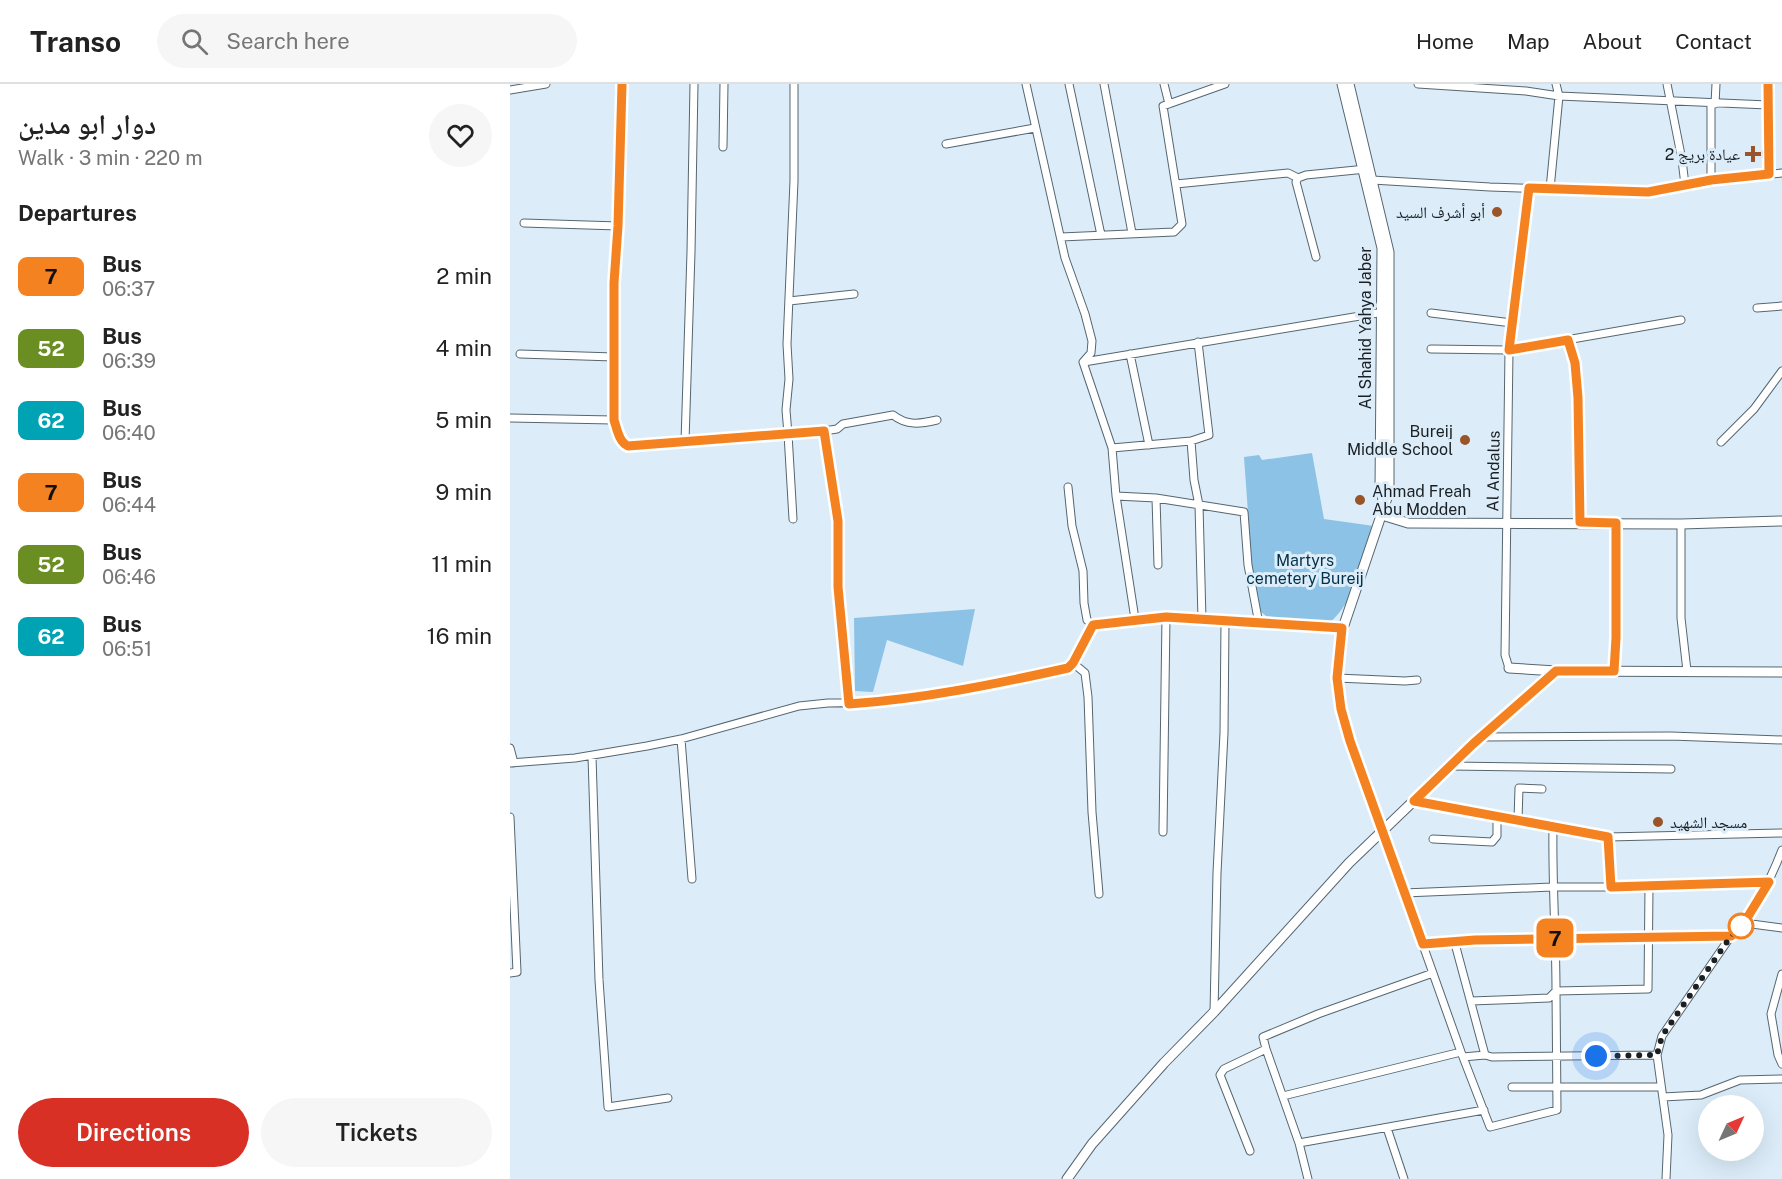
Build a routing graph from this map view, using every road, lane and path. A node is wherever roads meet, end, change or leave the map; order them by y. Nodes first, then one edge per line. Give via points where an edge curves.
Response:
1 (546, 84) edge
2 (622, 84) edge
3 (694, 84) edge
4 (724, 84) edge
5 (794, 84) edge
6 (1026, 84) edge
7 (1069, 84) edge
8 (1104, 84) edge
9 (1164, 84) edge
10 (1225, 84) edge
11 (1342, 84) edge
12 (1349, 84) edge
13 (1420, 84) edge
14 (1556, 84) edge
15 (1667, 84) edge
16 (1716, 84) edge
17 (1768, 84) edge
18 (1497, 87) edge
19 (510, 90) edge
20 (1559, 96) junction
21 (1671, 102) junction
22 (1169, 104) junction
23 (1713, 104) junction
24 (1768, 105) junction
25 (1035, 128) junction
26 (946, 144) dead end
27 (723, 147) dead end
28 (1365, 169) junction
29 (1782, 173) edge
30 (1769, 174) junction
31 (1298, 178) junction
32 (1372, 180) junction
33 (1711, 180) junction
34 (1176, 184) junction
35 (1685, 185) junction
36 (1529, 188) junction
37 (1550, 189) junction
38 (524, 223) dead end
39 (618, 226) junction
40 (1132, 233) junction
41 (1101, 235) junction
42 (1061, 237) junction
43 (1316, 257) dead end
44 (854, 294) dead end
45 (789, 301) junction
46 (1782, 306) edge
47 (1757, 308) dead end
48 (1386, 312) junction
49 (1431, 313) dead end
50 (1681, 320) dead end
51 (1512, 323) junction
52 (1568, 340) junction
53 (1198, 342) junction
54 (1431, 348) dead end
55 (1509, 350) junction
56 (520, 354) dead end
57 (1130, 354) junction
58 (614, 357) junction
59 (1083, 362) junction
60 (1782, 371) edge
61 (510, 418) edge
62 (614, 420) junction
63 (937, 420) dead end
64 (824, 431) junction
65 (788, 434) junction
66 (1191, 441) junction
67 (685, 442) junction
68 (1722, 442) dead end
69 (1149, 445) junction
70 (1112, 448) junction
71 (1068, 487) dead end
72 (1116, 496) junction
73 (1156, 498) junction
74 (1199, 505) junction
75 (1383, 511) junction
76 (793, 519) dead end
77 (1782, 521) edge
78 (1506, 522) junction
79 (1580, 522) junction
80 (1616, 523) junction
81 (1681, 524) junction
82 (1158, 565) dead end
83 (1166, 617) junction
84 (1134, 619) junction
85 (1202, 619) junction
86 (1225, 621) junction
87 (1259, 624) junction
88 (1093, 625) junction
89 (1342, 628) junction
90 (1073, 663) junction
91 (1509, 668) joint
92 (1556, 671) junction
93 (1614, 671) junction
94 (1688, 671) junction
95 (1782, 672) edge
96 (1337, 678) junction
97 (1417, 680) dead end
98 (849, 704) junction
99 (1481, 736) junction
100 (681, 739) junction
101 (1782, 740) edge
102 (510, 748) edge
103 (592, 756) junction
104 (512, 763) edge
105 (1449, 766) junction
106 (1671, 769) dead end
107 (1542, 789) dead end
108 (1414, 801) junction
109 (510, 817) edge
110 (1497, 817) junction
111 (1518, 820) junction
112 (1553, 827) junction
113 (1382, 830) junction
114 (1163, 832) dead end
115 (1782, 833) edge
116 (1608, 837) junction
117 (1433, 838) dead end
118 (1782, 850) edge
119 (692, 879) dead end
120 (1769, 882) junction
121 (1552, 886) junction
122 (1611, 887) junction
123 (1650, 887) junction
124 (1404, 893) junction
125 (1099, 894) dead end
126 (1744, 923) junction
127 (1782, 928) edge
128 (1731, 936) junction
129 (1556, 938) junction
130 (1650, 938) junction
131 (1454, 940) junction
132 (1423, 944) junction
133 (1433, 972) junction
134 (510, 973) edge
135 (1782, 974) edge
136 (1556, 991) junction
137 (1471, 1001) junction
138 (1214, 1012) junction
139 (1266, 1049) junction
140 (1462, 1054) junction
141 (1485, 1055) junction
142 (1657, 1055) junction
143 (1555, 1057) junction
144 (1782, 1064) edge
145 (1782, 1079) edge
146 (1512, 1087) dead end
147 (1556, 1087) junction
148 (1660, 1087) junction
149 (1283, 1096) junction
150 (1663, 1097) junction
151 (668, 1098) dead end
152 (1484, 1110) junction
153 (1387, 1128) junction
154 (1299, 1143) junction
155 (1250, 1151) dead end
156 (1067, 1179) edge
157 (1308, 1179) edge
158 (1404, 1179) edge
159 (1666, 1179) edge

1 - 19 street
2 - 39 street
3 - 67 street
4 - 27 street
5 - 45 street
6 - 25 street
7 - 41 street
8 - 40 street
9 - 22 street
10 - 22 street
11 - 28 street, Al Shahid Yahya Jaber
12 - 28 street, Al Shahid Yahya Jaber
13 - 18 street
14 - 20 street
15 - 21 street
16 - 23 street
17 - 24 street
18 - 20 street
20 - 21 street
20 - 37 street
21 - 23 street
21 - 35 street
22 - 34 street via 1163,106
23 - 24 street
23 - 33 street
24 - 30 street
25 - 26 street
25 - 42 street
28 - 31 street
28 - 32 street, Al Shahid Yahya Jaber
28 - 48 street, Al Shahid Yahya Jaber via 1382,248
29 - 30 street
30 - 33 street
31 - 34 street via 1288,173
31 - 43 street
32 - 36 street
32 - 48 street, Al Shahid Yahya Jaber via 1389,252
33 - 35 street
34 - 40 street via 1182,224 1174,232
35 - 37 street via 1648,192
36 - 37 street
36 - 51 street, Al Andalus
38 - 39 street
39 - 58 street
40 - 41 street
41 - 42 street
42 - 59 street via 1092,341 1091,353
44 - 45 street
45 - 65 street
46 - 47 street
48 - 53 street
48 - 75 street, Al Shahid Yahya Jaber via 1389,492
49 - 51 street
50 - 52 street
51 - 55 street, Al Andalus
52 - 55 street
52 - 79 street via 1578,398
53 - 57 street
53 - 66 street via 1209,435
54 - 55 street
55 - 78 street, Al Andalus
56 - 58 street
57 - 59 street
57 - 69 street
58 - 62 street
59 - 70 street
60 - 68 street via 1754,409
61 - 62 street
62 - 67 street via 628,446
63 - 64 street via 920,424 903,422 893,415
64 - 65 street
64 - 98 street via 838,521 838,587
65 - 67 street
65 - 76 street
66 - 69 street
66 - 74 street
69 - 70 street
70 - 72 street
71 - 88 street via 1087,620
72 - 73 street
72 - 84 street
73 - 74 street
73 - 82 street
74 - 85 street
74 - 87 street via 1244,512 1248,565
75 - 78 street via 1408,523
75 - 89 street, Al Shahid Yahya Jaber
77 - 81 street
78 - 79 street
78 - 91 street, Al Andalus via 1505,655
79 - 80 street
80 - 81 street
80 - 93 street
81 - 94 street via 1681,618
83 - 84 street
83 - 85 street
83 - 114 street
84 - 88 street
85 - 86 street
86 - 87 street
86 - 138 street
87 - 89 street
88 - 90 street
89 - 96 street, Al Shahid Yahya Jaber
90 - 98 street via 1068,668 999,684
90 - 125 street via 1085,673 1087,685
91 - 92 street
92 - 93 street
92 - 99 street
93 - 94 street
94 - 95 street
96 - 97 street
96 - 113 street, Al Shahid Yahya Jaber via 1350,741
98 - 100 street via 799,706
99 - 101 street
99 - 105 street
100 - 103 street
100 - 119 street
102 - 104 street
103 - 104 street
103 - 151 street via 599,980 608,1107
105 - 106 street
105 - 108 street
107 - 111 street via 1520,788
108 - 110 street
108 - 113 street
109 - 134 street via 517,972
110 - 111 street
110 - 117 street via 1497,836 1492,842
111 - 112 street
112 - 116 street
112 - 121 street
113 - 124 street
113 - 138 street
115 - 116 street
116 - 122 street
118 - 120 street
120 - 123 street
120 - 126 street
121 - 122 street
121 - 124 street
121 - 129 street
122 - 123 street
123 - 130 street
124 - 132 street
126 - 127 street
126 - 128 street
128 - 130 street
128 - 142 street via 1662,1036
129 - 130 street
129 - 131 street
129 - 136 street
130 - 136 street via 1648,989
131 - 132 street
131 - 137 street
132 - 133 street
133 - 139 street via 1263,1037
133 - 140 street
135 - 144 street via 1771,1014
136 - 137 street via 1549,998
136 - 143 street
137 - 141 street
138 - 156 street via 1092,1144
139 - 149 street
139 - 155 street via 1224,1069 1220,1075
140 - 141 street
140 - 149 street
140 - 152 street
141 - 143 street
142 - 143 street
142 - 148 street
143 - 147 street
145 - 150 street via 1740,1080 1711,1093
146 - 147 street
147 - 148 street
147 - 152 street via 1557,1110 1490,1127
148 - 150 street
149 - 154 street
150 - 159 street via 1668,1135
152 - 153 street
153 - 154 street
153 - 158 street
154 - 157 street

